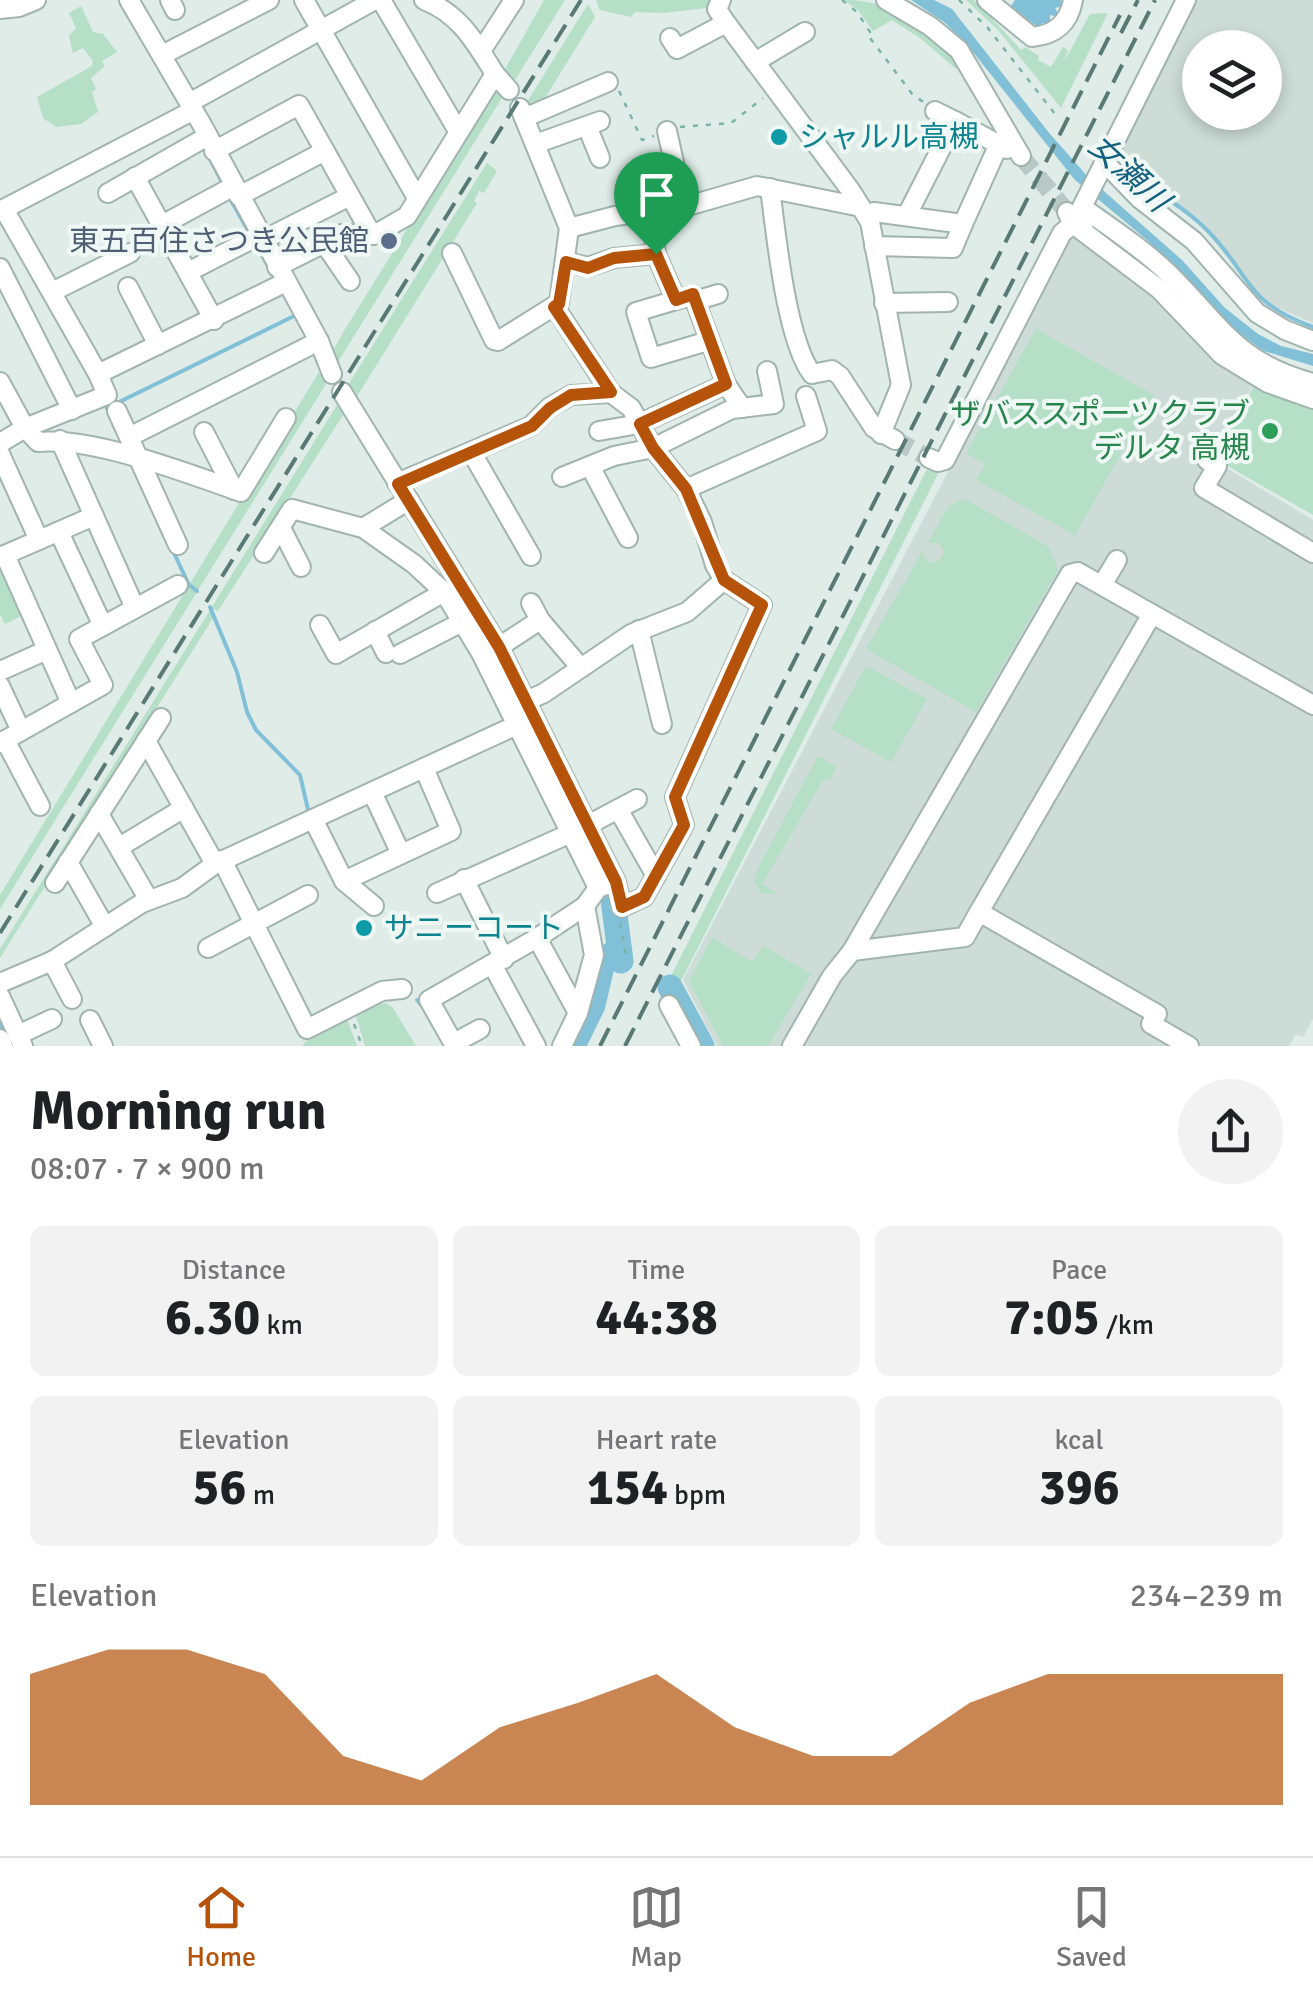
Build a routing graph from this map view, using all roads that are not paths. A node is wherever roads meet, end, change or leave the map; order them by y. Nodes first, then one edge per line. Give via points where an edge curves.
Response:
1 (36, 0) edge
2 (129, 0) edge
3 (269, 0) edge
4 (304, 0) edge
5 (378, 0) edge
6 (424, 0) edge
7 (514, 0) edge
8 (721, 0) edge
9 (886, 0) edge
10 (987, 0) edge
11 (1073, 0) edge
12 (1186, 0) edge
13 (0, 9) edge
14 (726, 22) junction
15 (322, 31) junction
16 (806, 32) dead end
17 (670, 38) dead end
18 (481, 52) junction
19 (162, 55) junction
20 (756, 62) junction
21 (495, 74) junction
22 (608, 82) road end
23 (509, 90) dead end
24 (190, 107) junction
25 (934, 111) road end
26 (956, 121) junction
27 (458, 131) junction
28 (666, 131) road end
29 (211, 144) junction
30 (535, 144) junction
31 (999, 144) junction
32 (324, 151) junction
33 (600, 158) dead end
34 (1110, 168) dead end
35 (136, 177) junction
36 (770, 188) junction
37 (236, 191) junction
38 (108, 193) dead end
39 (350, 196) junction
40 (417, 198) junction
41 (684, 207) junction
42 (2, 210) edge
43 (651, 211) junction
44 (863, 212) junction
45 (908, 215) junction
46 (1080, 218) junction
47 (162, 224) junction
48 (962, 224) junction
49 (569, 228) junction
50 (372, 235) junction
51 (262, 238) junction
52 (324, 244) junction
53 (874, 246) junction
54 (130, 252) dead end
55 (452, 254) dead end
56 (656, 254) junction
57 (566, 262) junction
58 (0, 268) edge
59 (188, 272) junction
60 (282, 274) junction
61 (350, 281) dead end
62 (128, 287) dead end
63 (54, 291) junction
64 (718, 294) dead end
65 (686, 300) junction
66 (948, 302) dead end
67 (884, 303) junction
68 (554, 307) junction
69 (214, 320) junction
70 (319, 340) junction
71 (708, 341) junction
72 (1313, 341) edge
73 (158, 345) junction
74 (767, 371) dead end
75 (98, 374) junction
76 (332, 374) dead end
77 (0, 382) edge
78 (726, 384) junction
79 (1313, 384) edge
80 (221, 391) junction
81 (342, 392) dead end
82 (611, 392) junction
83 (806, 396) dead end
84 (1313, 399) edge
85 (742, 408) junction
86 (72, 410) junction
87 (231, 410) dead end
88 (117, 412) dead end
89 (286, 418) dead end
90 (640, 424) junction
91 (25, 428) junction
92 (599, 431) dead end
93 (204, 432) dead end
94 (128, 437) junction
95 (60, 440) junction
96 (0, 443) edge
97 (653, 448) junction
98 (472, 453) junction
99 (0, 454) edge
100 (929, 458) dead end
101 (138, 459) junction
102 (1207, 460) dead end
103 (590, 466) junction
104 (562, 477) dead end
105 (398, 484) junction
106 (686, 489) junction
107 (234, 490) junction
108 (409, 500) junction
109 (94, 516) junction
110 (281, 528) junction
111 (364, 528) junction
112 (58, 532) junction
113 (628, 538) dead end
114 (39, 540) junction
115 (531, 544) dead end
116 (178, 545) dead end
117 (264, 553) dead end
118 (1313, 554) edge
119 (2, 556) edge
120 (1117, 560) dead end
121 (302, 567) dead end
122 (724, 580) junction
123 (178, 585) dead end
124 (1102, 586) junction
125 (456, 596) junction
126 (135, 608) junction
127 (1152, 614) junction
128 (464, 621) junction
129 (320, 625) dead end
130 (102, 626) junction
131 (639, 630) junction
132 (375, 631) junction
133 (499, 647) junction
134 (47, 650) junction
135 (580, 668) junction
136 (0, 672) edge
137 (0, 686) edge
138 (71, 703) junction
139 (1313, 705) edge
140 (520, 714) junction
141 (664, 716) dead end
142 (160, 718) dead end
143 (9, 738) edge
144 (146, 742) junction
145 (424, 768) junction
146 (372, 792) junction
147 (637, 799) dead end
148 (40, 806) dead end
149 (184, 808) junction
150 (618, 809) junction
151 (99, 814) junction
152 (313, 819) junction
153 (579, 827) junction
154 (120, 846) junction
155 (401, 854) junction
156 (68, 862) junction
157 (218, 862) junction
158 (656, 876) junction
159 (464, 879) junction
160 (344, 881) junction
161 (56, 883) dead end
162 (608, 884) junction
163 (438, 893) dead end
164 (308, 895) dead end
165 (150, 900) junction
166 (374, 906) dead end
167 (585, 906) junction
168 (979, 912) junction
169 (254, 923) junction
170 (105, 927) junction
171 (537, 938) junction
172 (208, 948) dead end
173 (852, 951) junction
174 (52, 960) junction
175 (498, 962) junction
176 (0, 983) edge
177 (402, 989) dead end
178 (0, 996) edge
179 (72, 999) dead end
180 (670, 1005) dead end
181 (578, 1014) junction
182 (52, 1019) dead end
183 (90, 1020) dead end
184 (480, 1029) dead end
185 (11, 1042) edge
186 (111, 1045) edge
187 (454, 1045) edge
188 (536, 1046) edge
189 (562, 1046) edge
190 (691, 1046) edge
191 (792, 1046) edge
192 (1190, 1046) edge

1 - 13 street
2 - 19 street
3 - 19 street
4 - 15 street
5 - 15 street
5 - 27 street
6 - 18 street via 458,18
7 - 18 street
8 - 14 street
9 - 31 street via 959,50 1020,156
10 - 11 street via 1032,37 1060,27
12 - 46 street
14 - 17 street via 677,49
14 - 20 street
15 - 24 street
15 - 40 street
16 - 20 street
18 - 21 street
19 - 24 street
20 - 44 street
21 - 23 street
21 - 27 street
22 - 30 street via 522,113
24 - 29 street
24 - 42 street
25 - 26 street
26 - 31 street
26 - 45 street
27 - 40 street
28 - 41 street
29 - 32 street via 299,104
29 - 35 street
29 - 37 street
30 - 33 street via 593,124
30 - 49 street
31 - 48 street
32 - 37 street
32 - 39 street
34 - 72 street via 1194,241 1256,314
35 - 38 street
35 - 47 street
36 - 41 street
36 - 44 street
36 - 67 street via 802,360 812,374 832,370 840,376 888,437 901,385
37 - 47 street
37 - 51 street
39 - 50 street
39 - 51 street
40 - 50 street via 408,216
41 - 43 street
42 - 63 street
43 - 49 street
43 - 56 street
44 - 45 street
44 - 53 street
45 - 48 street
46 - 79 street via 1137,246 1242,351 1270,370
46 - 84 street via 1222,355 1268,383
46 - 100 street via 1062,233 945,460
47 - 59 street
48 - 53 street via 952,248
49 - 57 street
50 - 52 street via 342,234
51 - 59 street
51 - 60 street
52 - 60 street
52 - 61 street
53 - 67 street
54 - 63 street
55 - 68 street via 494,340
56 - 57 street via 588,268
56 - 65 street
57 - 68 street
58 - 86 street
59 - 69 street
60 - 69 street
60 - 70 street
62 - 73 street
63 - 75 street
64 - 65 street
65 - 71 street
65 - 71 street via 636,312 651,358
66 - 67 street
68 - 82 street
69 - 73 street
70 - 76 street
70 - 80 street
71 - 78 street
73 - 75 street
74 - 85 street via 774,404
75 - 86 street via 107,395
77 - 91 street
78 - 85 street
78 - 90 street
80 - 87 street
80 - 94 street
81 - 105 street
82 - 90 street
82 - 98 street via 571,395 532,426
83 - 106 street via 817,431
85 - 97 street
86 - 91 street
88 - 94 street
89 - 107 street via 241,492
90 - 92 street
90 - 97 street
91 - 95 street via 38,442
91 - 96 street
93 - 107 street
94 - 101 street
95 - 101 street
95 - 109 street
97 - 103 street
97 - 106 street
98 - 105 street
98 - 115 street via 494,506
99 - 114 street
101 - 107 street
101 - 116 street
102 - 118 street via 1217,466 1204,488
103 - 104 street
103 - 113 street via 612,521
105 - 108 street
106 - 122 street
108 - 111 street
108 - 125 street
109 - 112 street
109 - 126 street
110 - 111 street via 292,508
110 - 117 street
110 - 121 street
111 - 125 street
112 - 114 street
112 - 130 street
114 - 119 street
119 - 134 street
120 - 124 street
122 - 131 street via 687,612
122 - 158 street via 762,605 675,797 684,825
123 - 126 street
124 - 127 street
124 - 173 street via 1078,572 1068,576
125 - 128 street
125 - 132 street
125 - 133 street
126 - 130 street
127 - 139 street
127 - 168 street
128 - 132 street via 393,653
128 - 140 street
129 - 132 street via 336,654
130 - 138 street via 79,639 103,685
131 - 135 street
131 - 141 street
133 - 135 street via 535,612
133 - 140 street
134 - 136 street
134 - 138 street
135 - 140 street
137 - 143 street
138 - 143 street
140 - 145 street
140 - 153 street
142 - 144 street
143 - 148 street
144 - 149 street
144 - 151 street
145 - 146 street
145 - 155 street via 451,831
146 - 152 street
146 - 155 street
147 - 150 street
149 - 154 street
149 - 157 street
150 - 153 street
150 - 158 street
151 - 154 street
151 - 156 street
152 - 157 street
152 - 160 street
153 - 159 street
153 - 162 street
154 - 165 street
155 - 160 street
156 - 161 street
156 - 170 street
157 - 165 street via 182,888
157 - 169 street
158 - 162 street via 644,897 622,907
159 - 163 street
159 - 175 street
160 - 166 street
162 - 167 street
164 - 169 street
165 - 170 street
167 - 171 street
167 - 181 street via 594,955
168 - 173 street via 964,937
168 - 192 street via 1157,1014 1151,1024
169 - 172 street
169 - 177 street via 307,1028 382,991
170 - 174 street
171 - 175 street
171 - 181 street
173 - 191 street
174 - 176 street
174 - 179 street
175 - 187 street via 429,1000
175 - 188 street
178 - 185 street
180 - 190 street
181 - 189 street
182 - 185 street
183 - 186 street
184 - 187 street

